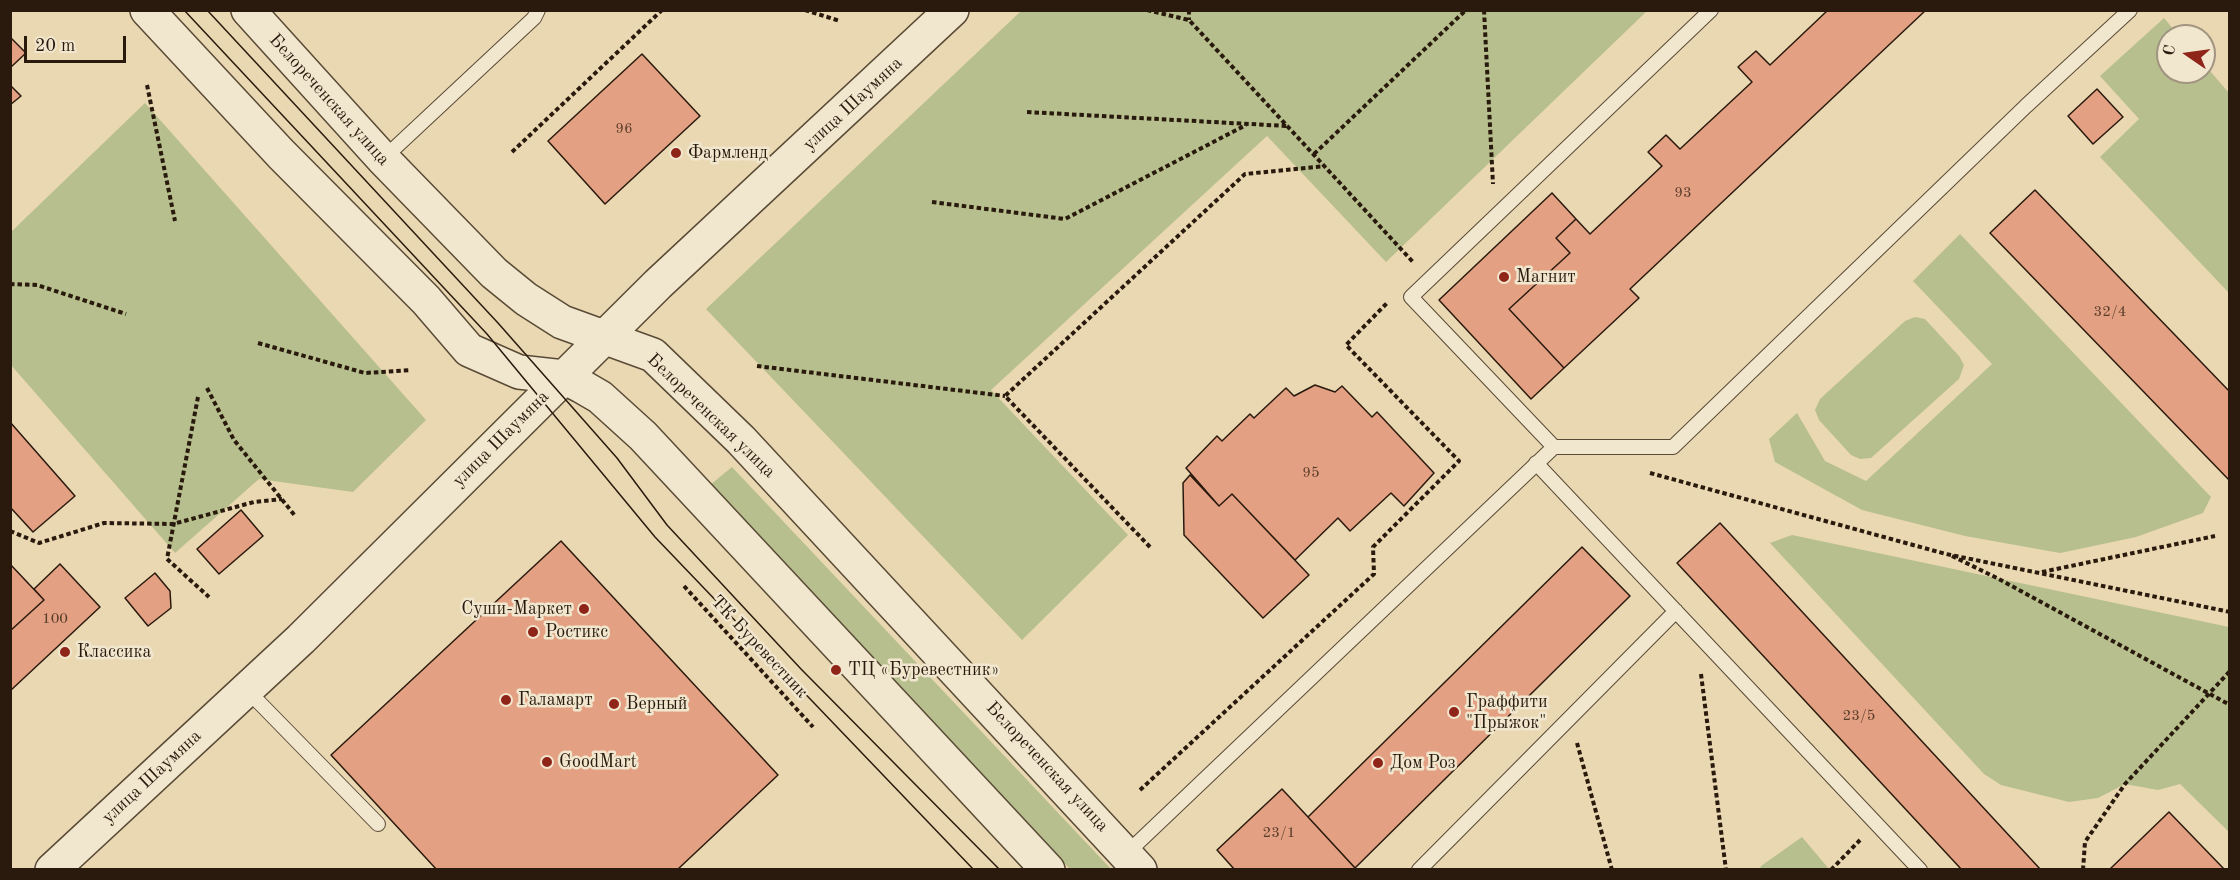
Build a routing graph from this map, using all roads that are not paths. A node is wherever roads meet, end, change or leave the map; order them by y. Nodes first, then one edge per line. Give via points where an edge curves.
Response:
1 (147, 10) edge
2 (248, 10) edge
3 (538, 10) edge
4 (952, 10) edge
5 (1711, 10) edge
6 (2130, 10) edge
7 (382, 159) junction
8 (607, 336) junction
9 (564, 377) junction
10 (1554, 447) junction
11 (1536, 463) junction
12 (1676, 611) junction
13 (247, 690) junction
14 (378, 824) dead end
15 (1133, 862) edge
16 (52, 870) edge
17 (1048, 870) edge
18 (1419, 870) edge
19 (1920, 870) edge

1 - 9 street via 280,154 426,300 469,350 519,372
2 - 7 street, Белореченская улица
3 - 7 lane via 534,18
4 - 8 street, улица Шаумяна
5 - 10 lane via 1412,297
6 - 10 lane via 1674,447
7 - 8 street, Белореченская улица via 494,273 526,299 562,322
8 - 9 street, улица Шаумяна
8 - 15 street, Белореченская улица via 653,356 741,440
9 - 13 street, улица Шаумяна
9 - 17 street via 600,397 643,436
10 - 11 lane
11 - 12 lane
11 - 15 lane
12 - 18 lane
12 - 19 lane
13 - 14 lane
13 - 16 street, улица Шаумяна

